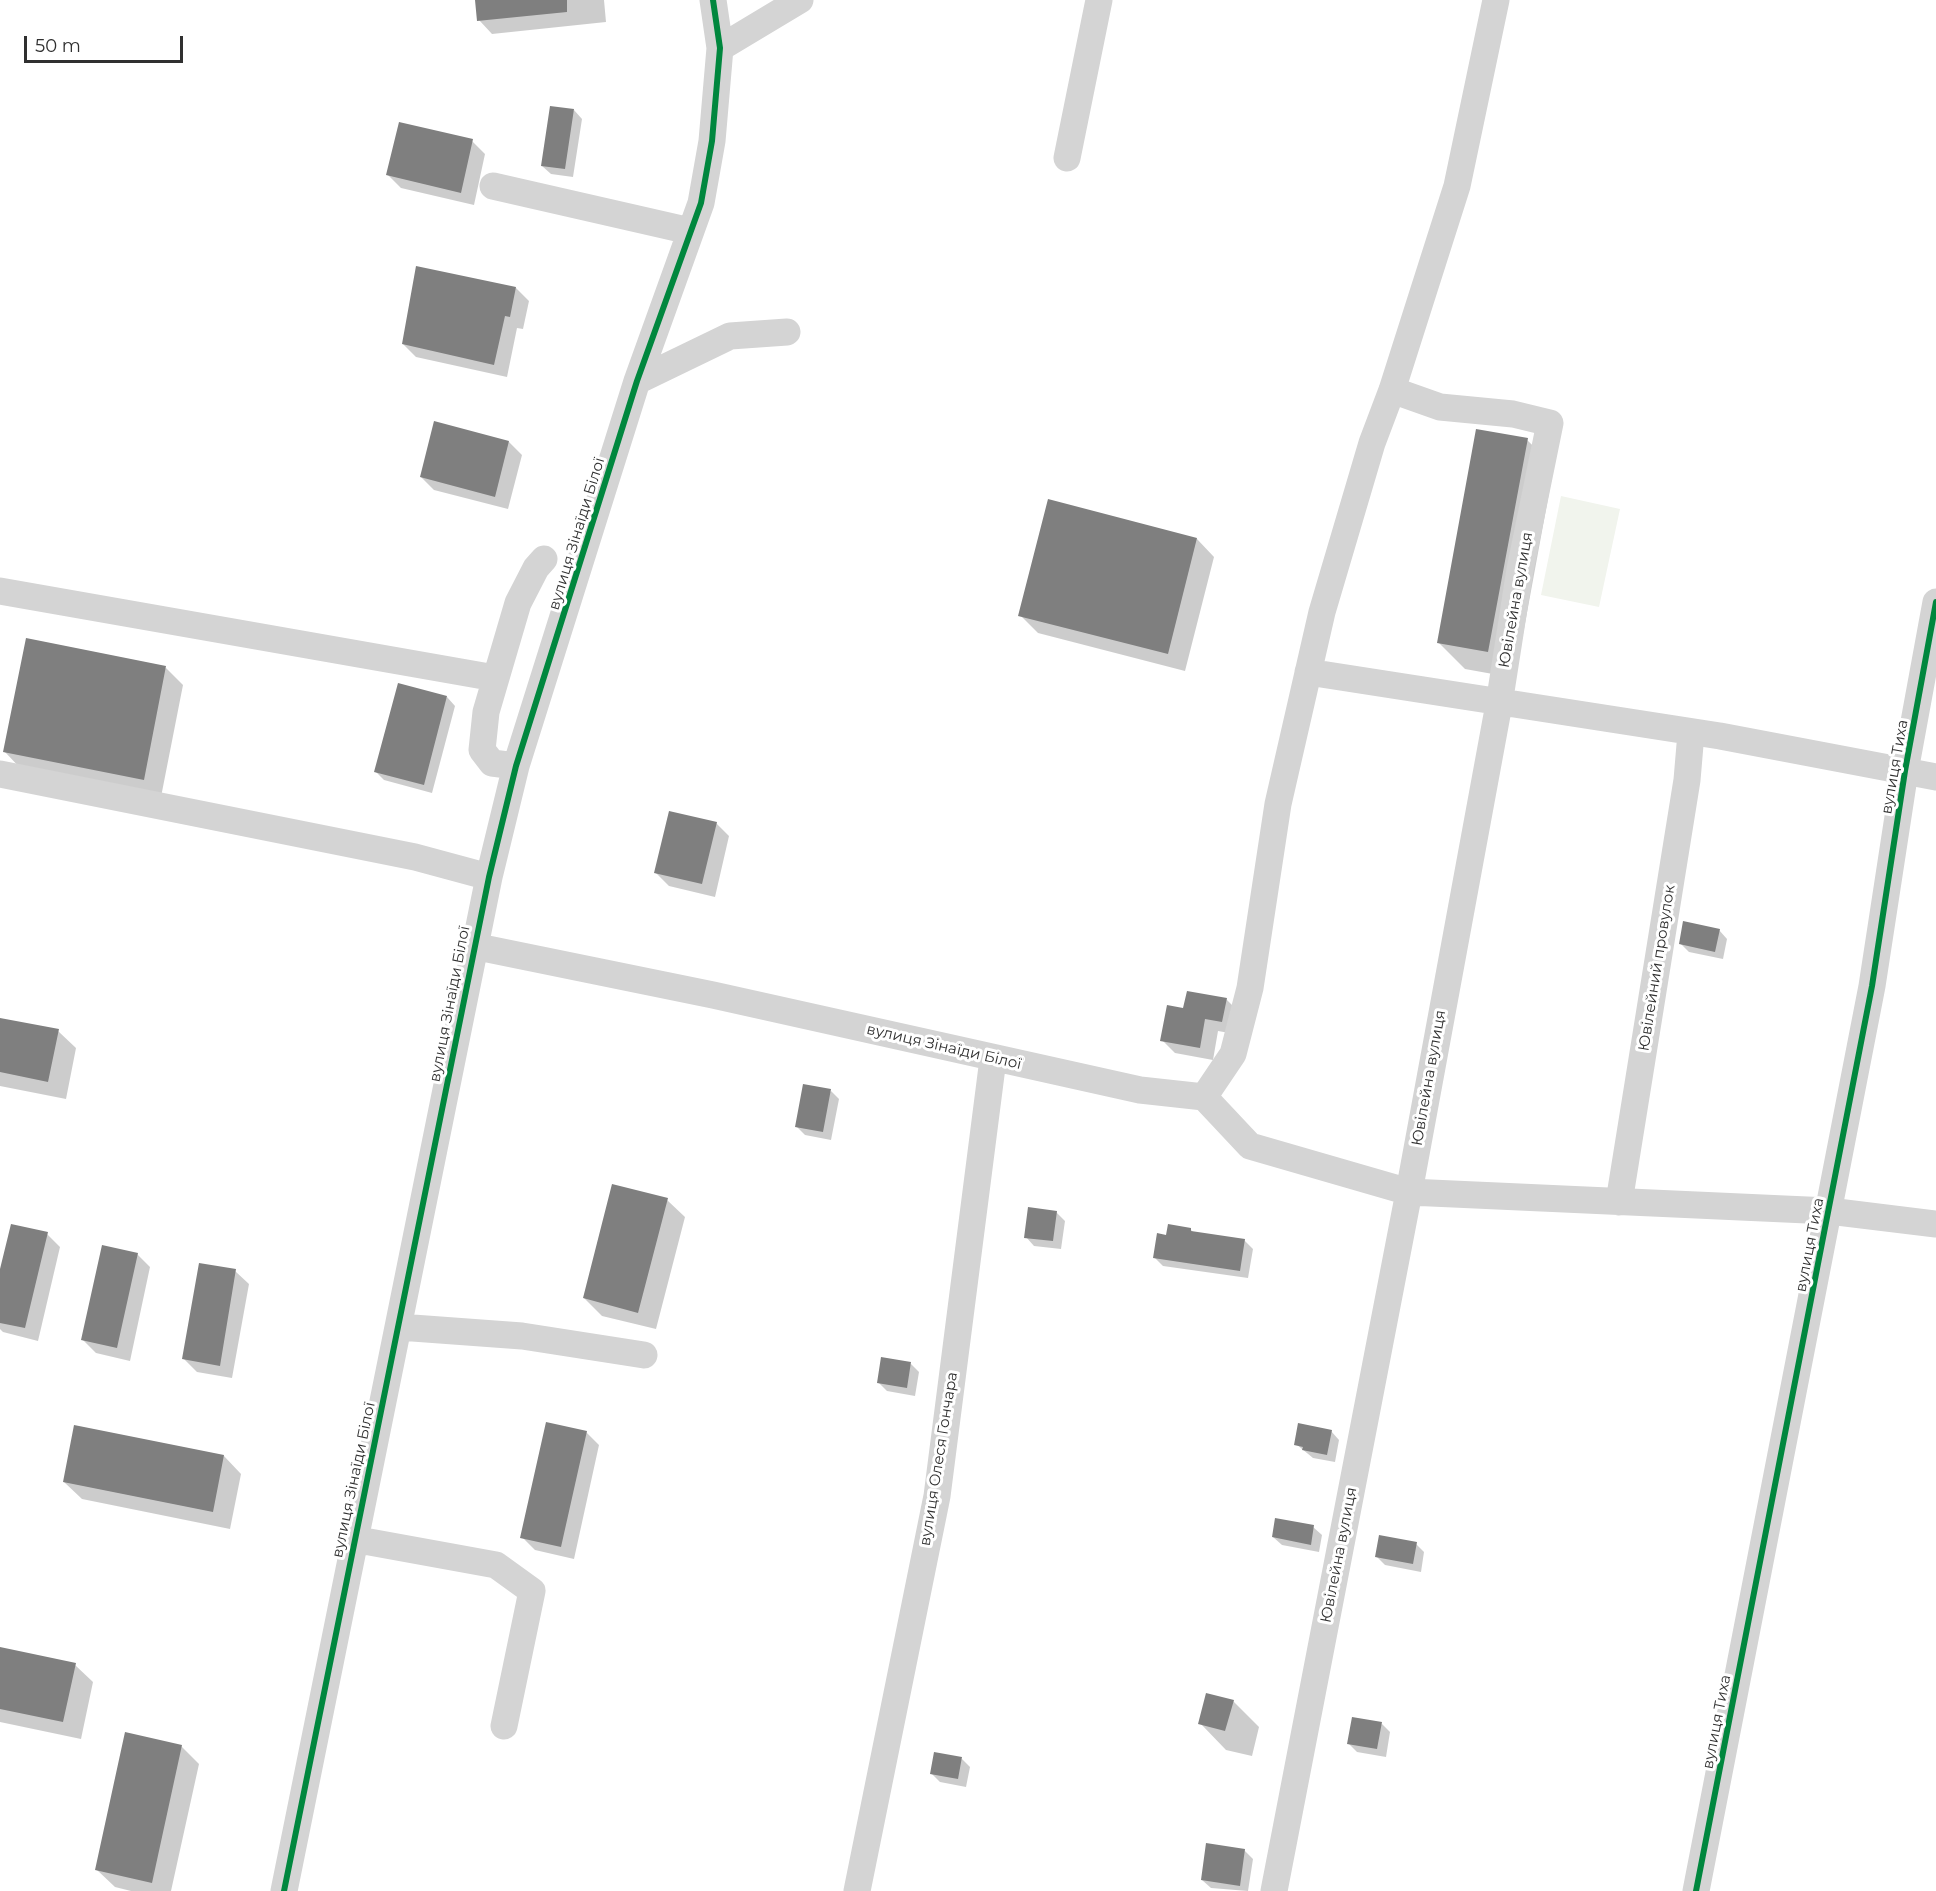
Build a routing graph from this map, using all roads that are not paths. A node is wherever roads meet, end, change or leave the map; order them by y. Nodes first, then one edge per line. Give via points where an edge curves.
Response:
1 (713, 0) edge
2 (800, 0) edge
3 (1099, 0) edge
4 (1496, 0) edge
5 (720, 48) junction
6 (1067, 158) dead end
7 (493, 186) dead end
8 (690, 231) junction
9 (787, 332) dead end
10 (637, 381) junction
11 (1392, 390) junction
12 (544, 560) dead end
13 (0, 591) edge
14 (1936, 602) edge
15 (1308, 672) junction
16 (495, 678) junction
17 (1499, 704) junction
18 (1691, 733) junction
19 (516, 766) junction
20 (1905, 771) junction
21 (0, 774) edge
22 (1936, 777) edge
23 (489, 877) junction
24 (473, 946) junction
25 (993, 1059) junction
26 (1204, 1097) junction
27 (1409, 1192) junction
28 (1619, 1202) junction
29 (1829, 1211) junction
30 (1936, 1224) edge
31 (399, 1327) junction
32 (644, 1355) dead end
33 (353, 1539) junction
34 (504, 1726) dead end
35 (284, 1891) edge
36 (857, 1891) edge
37 (1274, 1891) edge
38 (1696, 1891) edge

1 - 5 street, вулиця Зінаїди Білої
2 - 5 street
3 - 6 street
4 - 11 street via 1457,186
5 - 8 street, вулиця Зінаїди Білої via 712,141 701,203
7 - 8 street
8 - 10 street, вулиця Зінаїди Білої
9 - 10 street via 730,336
10 - 19 street, вулиця Зінаїди Білої
11 - 15 street via 1372,443
11 - 17 street, Ювілейна вулиця via 1440,407 1513,414 1550,423 1520,570
12 - 16 street via 518,603
13 - 16 street
14 - 20 street, вулиця Тиха
15 - 17 street
15 - 26 street via 1278,804 1250,988 1233,1053
16 - 19 street via 482,750 492,763
17 - 18 street
17 - 27 street, Ювілейна вулиця
18 - 20 street
18 - 28 street, Ювілейний провулок via 1687,780
19 - 23 street, вулиця Зінаїди Білої
20 - 22 street
20 - 29 street, вулиця Тиха via 1872,986
21 - 23 street via 415,857
23 - 24 street, вулиця Зінаїди Білої
24 - 25 street, вулиця Зінаїди Білої
24 - 31 street, вулиця Зінаїди Білої
25 - 26 street, вулиця Зінаїди Білої via 1140,1090
25 - 36 street, вулиця Олеся Гончара via 937,1496
26 - 27 street via 1250,1146
27 - 28 street
27 - 37 street, Ювілейна вулиця
28 - 29 street
29 - 30 street
29 - 38 street, вулиця Тиха
31 - 32 street via 522,1336
31 - 33 street, вулиця Зінаїди Білої
33 - 34 street via 496,1565 532,1592
33 - 35 street, вулиця Зінаїди Білої

